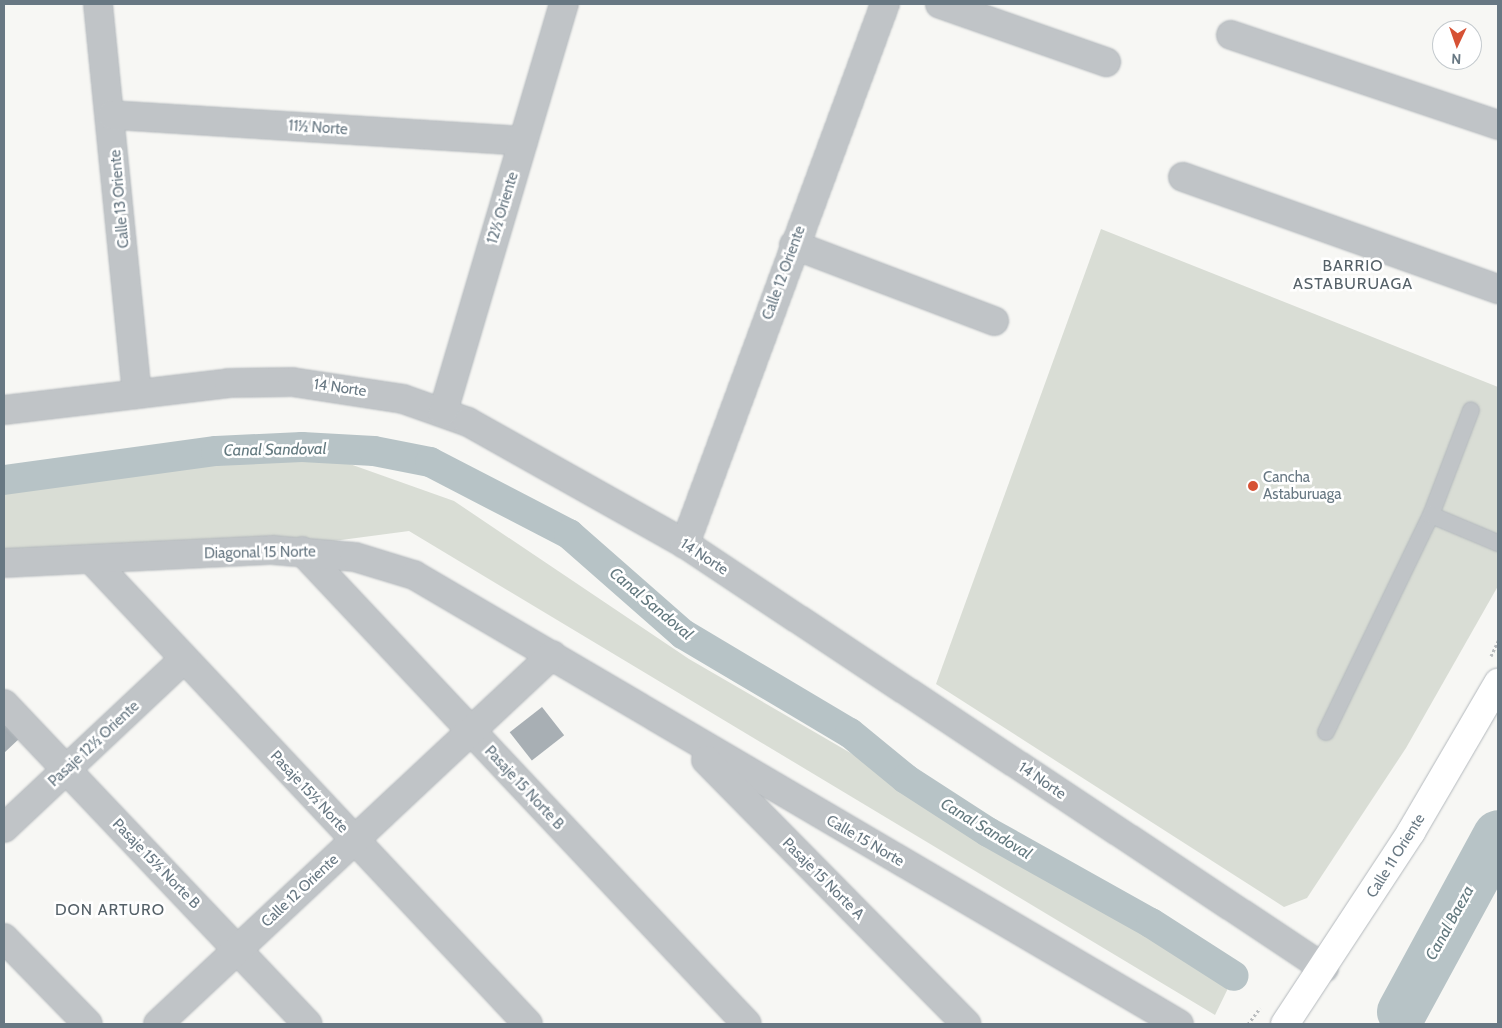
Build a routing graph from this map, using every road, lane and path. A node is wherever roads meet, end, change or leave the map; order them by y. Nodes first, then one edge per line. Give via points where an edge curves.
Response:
1 (98, 4) edge
2 (564, 4) edge
3 (885, 4) edge
4 (940, 4) edge
5 (1230, 35) dead end
6 (1106, 62) dead end
7 (112, 114) junction
8 (1498, 125) edge
9 (523, 141) junction
10 (1183, 177) dead end
11 (794, 245) junction
12 (1498, 289) edge
13 (994, 321) dead end
14 (138, 394) junction
15 (4, 410) edge
16 (1471, 410) dead end
17 (443, 412) junction
18 (1431, 515) junction
19 (1498, 543) edge
20 (685, 544) junction
21 (302, 551) junction
22 (91, 559) junction
23 (4, 563) edge
24 (552, 655) junction
25 (184, 658) junction
26 (1498, 682) edge
27 (4, 704) edge
28 (471, 731) junction
29 (1326, 732) dead end
30 (680, 734) junction
31 (65, 771) junction
32 (4, 828) edge
33 (355, 840) junction
34 (4, 938) edge
35 (238, 949) junction
36 (1324, 968) junction
37 (88, 1024) edge
38 (158, 1024) edge
39 (308, 1024) edge
40 (528, 1024) edge
41 (747, 1024) edge
42 (966, 1024) edge
43 (1179, 1024) edge
44 (1285, 1024) edge

1 - 7 street, Calle 13 Oriente
2 - 9 street, 12½ Oriente
3 - 11 street, Calle 12 Oriente
4 - 6 street
5 - 8 street
7 - 9 street, 11½ Norte
7 - 14 street, Calle 13 Oriente
9 - 17 street, 12½ Oriente
10 - 12 street
11 - 13 street
11 - 20 street, Calle 12 Oriente
14 - 15 street, 14 Norte
14 - 17 street, 14 Norte via 230,383 292,382 364,390
16 - 18 lane
17 - 20 street, 14 Norte via 548,464
18 - 19 lane
18 - 29 lane
20 - 36 street, 14 Norte
21 - 22 street, Diagonal 15 Norte
21 - 24 street, Diagonal 15 Norte via 355,557 414,575
21 - 28 street, Pasaje 15 Norte B
22 - 23 street, Diagonal 15 Norte
22 - 25 street, Pasaje 15½ Norte
24 - 28 street, Calle 12 Oriente
24 - 30 street, Calle 15 Norte
25 - 31 street, Pasaje 12½ Oriente
25 - 33 street, Pasaje 15½ Norte
26 - 36 main road, Calle 11 Oriente via 1411,832
27 - 31 street, Pasaje 15½ Norte B
28 - 33 street, Calle 12 Oriente
28 - 41 street, Pasaje 15 Norte B
30 - 42 street, Pasaje 15 Norte A
30 - 43 street, Calle 15 Norte
31 - 32 street, Pasaje 12½ Oriente
31 - 35 street, Pasaje 15½ Norte B
33 - 35 street, Calle 12 Oriente
33 - 40 street, Pasaje 15½ Norte
34 - 37 street
35 - 38 street, Calle 12 Oriente
35 - 39 street, Pasaje 15½ Norte B
36 - 44 main road, Calle 11 Oriente

